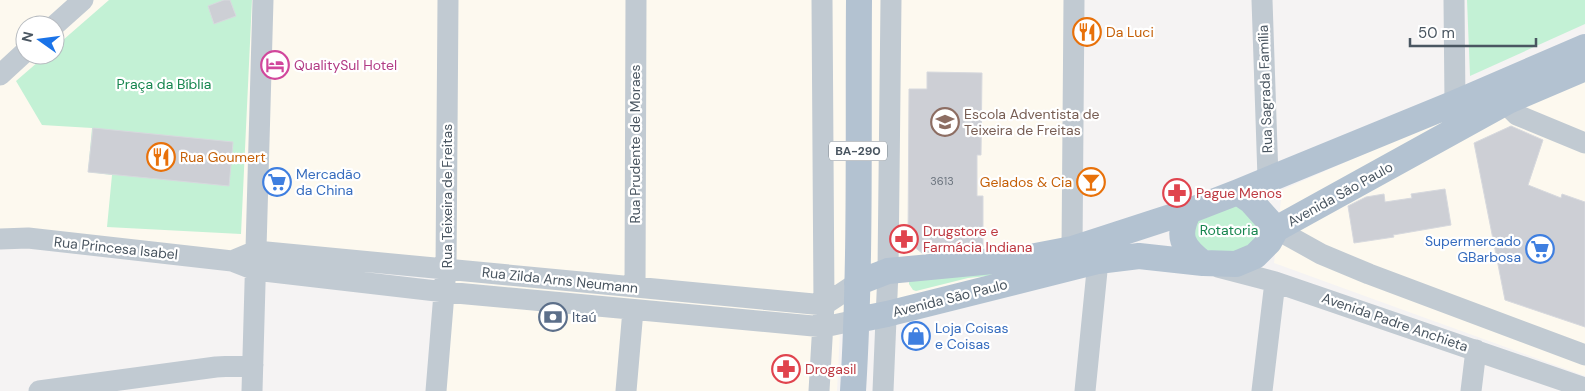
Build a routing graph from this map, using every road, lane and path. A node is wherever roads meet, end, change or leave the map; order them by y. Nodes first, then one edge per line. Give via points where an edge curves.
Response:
1 (263, 0) edge
2 (448, 0) edge
3 (636, 0) edge
4 (822, 0) edge
5 (859, 0) edge
6 (891, 0) edge
7 (1074, 0) edge
8 (1262, 0) edge
9 (1454, 0) edge
10 (80, 1) edge
11 (65, 15) edge
12 (1585, 47) edge
13 (15, 61) edge
14 (1585, 68) edge
15 (0, 74) edge
16 (1508, 100) junction
17 (1455, 103) junction
18 (1585, 143) edge
19 (1268, 178) junction
20 (1238, 192) junction
21 (1189, 211) junction
22 (1276, 229) junction
23 (0, 240) edge
24 (1072, 249) junction
25 (255, 261) junction
26 (1098, 261) junction
27 (1204, 263) junction
28 (446, 269) junction
29 (888, 270) junction
30 (1275, 282) junction
31 (857, 283) junction
32 (635, 287) junction
33 (445, 292) junction
34 (824, 305) junction
35 (633, 310) junction
36 (887, 314) junction
37 (857, 320) junction
38 (824, 327) junction
39 (1476, 350) junction
40 (1585, 355) edge
41 (253, 365) junction
42 (1585, 388) edge
43 (39, 391) edge
44 (252, 391) edge
45 (436, 391) edge
46 (626, 391) edge
47 (819, 391) edge
48 (852, 391) edge
49 (883, 391) edge
50 (1085, 391) edge
51 (1262, 391) edge
52 (1471, 391) edge

1 - 25 street
2 - 28 street, Rua Teixeira de Freitas
3 - 32 street, Rua Prudente de Moraes
4 - 34 street
5 - 31 main road, BA-290
6 - 29 street
7 - 24 street
8 - 19 street, Rua Sagrada Família
9 - 17 street
10 - 11 street
12 - 17 main road, Avenida São Paulo
13 - 15 street
14 - 16 main road, Avenida São Paulo
16 - 18 street via 1517,115
16 - 22 main road, Avenida São Paulo
17 - 19 main road, Avenida São Paulo
19 - 20 main road, Avenida São Paulo
20 - 21 main road, Avenida São Paulo
20 - 22 main road via 1255,205
21 - 24 main road, Avenida São Paulo
21 - 27 main road via 1183,223 1184,243 1188,251
22 - 27 main road, Avenida São Paulo via 1256,256 1236,264
22 - 40 street via 1321,254 1369,274
23 - 25 street, Rua Princesa Isabel via 28,238
24 - 29 main road, Avenida São Paulo via 1025,258
25 - 28 street, Rua Zilda Arns Neumann
25 - 33 street, Rua Zilda Arns Neumann
25 - 41 street
26 - 27 main road, Avenida São Paulo via 1139,256
26 - 36 main road, Avenida São Paulo
26 - 50 street
27 - 30 street, Avenida Padre Anchieta
28 - 32 street, Rua Zilda Arns Neumann
28 - 33 street, Rua Teixeira de Freitas
29 - 31 main road, Avenida São Paulo
29 - 36 street
30 - 39 street, Avenida Padre Anchieta
30 - 51 street
31 - 34 street
31 - 37 main road, BA-290
32 - 34 street, Rua Zilda Arns Neumann
33 - 35 street, Rua Zilda Arns Neumann
33 - 45 street, Rua Teixeira de Freitas
34 - 38 street
35 - 38 street, Rua Zilda Arns Neumann
35 - 46 street
36 - 37 main road, Avenida São Paulo
36 - 49 street
37 - 38 street, Rua Zilda Arns Neumann
37 - 48 main road, BA-290
38 - 47 street
39 - 42 street, Avenida Padre Anchieta
39 - 52 street
41 - 43 street via 216,366
41 - 44 street

